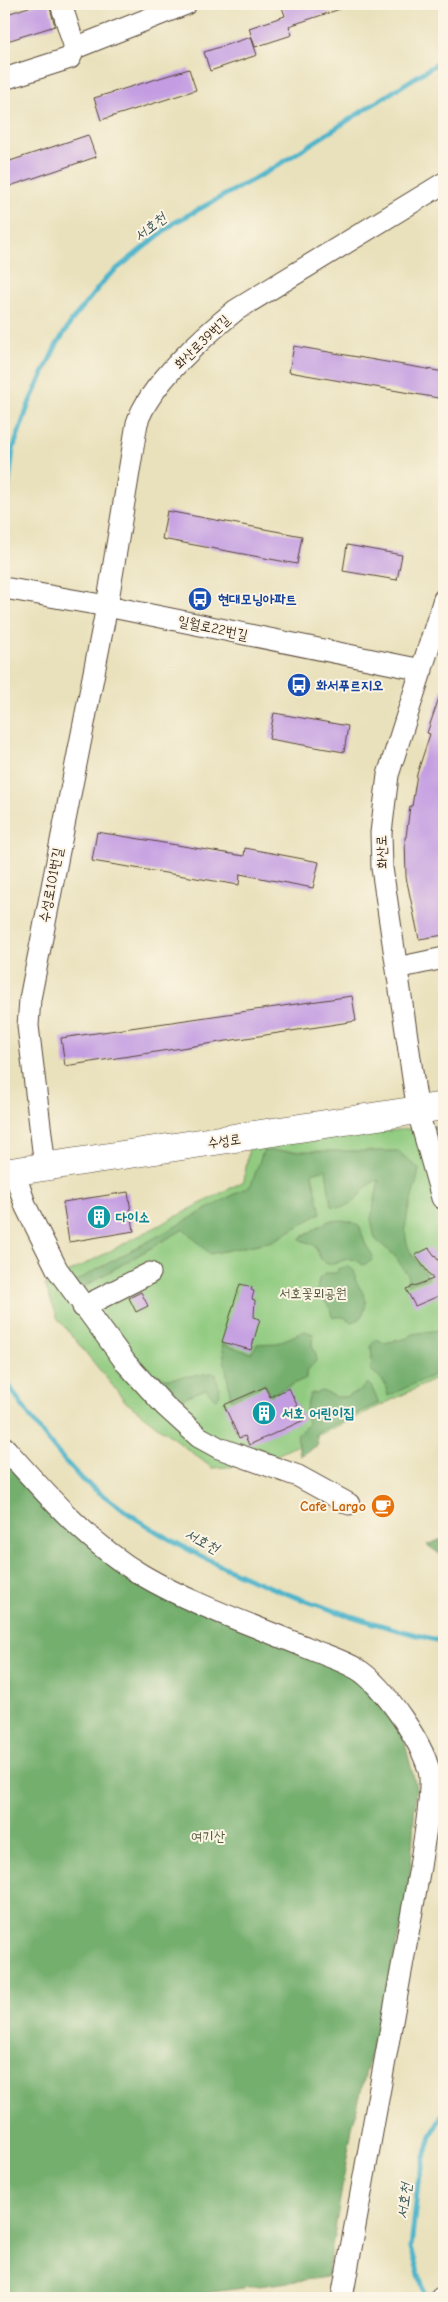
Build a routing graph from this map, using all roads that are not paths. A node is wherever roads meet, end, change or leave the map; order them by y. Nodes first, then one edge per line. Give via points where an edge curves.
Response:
1 (61, 4) edge
2 (186, 4) edge
3 (75, 48) junction
4 (4, 79) edge
5 (444, 183) edge
6 (4, 588) edge
7 (444, 599) edge
8 (107, 606) junction
9 (438, 648) edge
10 (422, 670) junction
11 (444, 958) edge
12 (398, 968) junction
13 (444, 1106) edge
14 (418, 1112) junction
15 (45, 1167) junction
16 (9, 1172) edge
17 (444, 1198) edge
18 (150, 1273) dead end
19 (83, 1307) junction
20 (4, 1447) edge
21 (349, 1504) dead end
22 (444, 2296) edge
23 (342, 2298) edge
24 (441, 2298) edge

1 - 3 street
2 - 3 street
3 - 4 street via 70,58
5 - 8 street, 화산로39번길 via 236,310 201,341 147,401 137,423
6 - 8 street, 일월로22번길
7 - 9 street, 화산로
8 - 10 street, 일월로22번길
8 - 15 street, 수성로101번길 via 29,1006 28,1026
9 - 10 street, 화산로
10 - 12 street, 화산로 via 388,775 381,833 382,868
11 - 12 street
12 - 14 street, 화산로
13 - 14 main road, 수성로
14 - 15 main road, 수성로
14 - 17 street, 화산로
15 - 16 main road, 수성로
16 - 19 street via 57,1269
18 - 19 street
19 - 21 street via 136,1376 199,1436 219,1448 298,1476
20 - 23 street via 80,1528 143,1576 358,1669 380,1688 411,1731 422,1754 430,1775 420,1867
22 - 24 street

